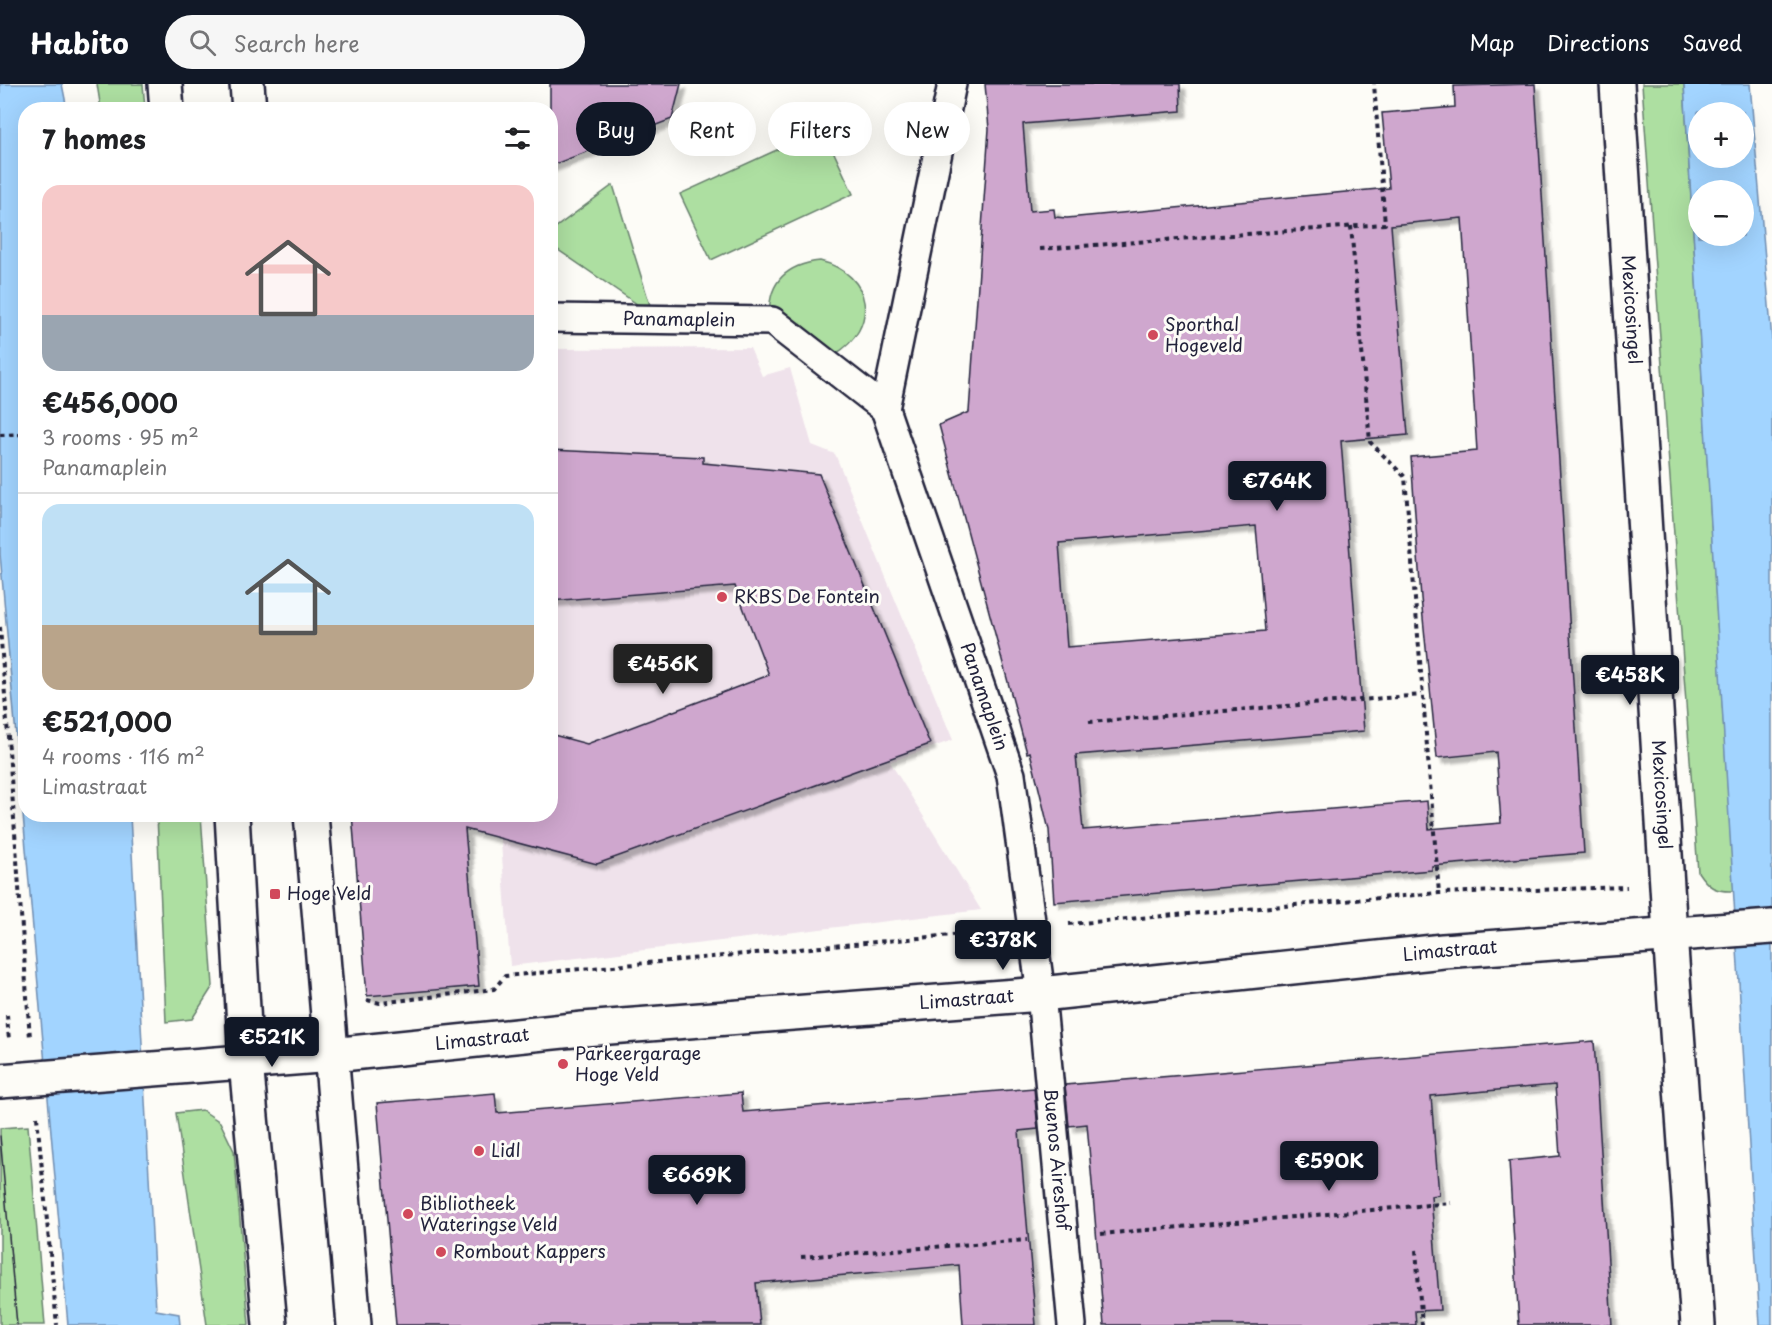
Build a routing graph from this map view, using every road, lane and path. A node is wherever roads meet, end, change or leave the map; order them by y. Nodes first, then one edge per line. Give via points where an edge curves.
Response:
1 (165, 84) edge
2 (247, 84) edge
3 (952, 84) edge
4 (1374, 84) edge
5 (1617, 84) edge
6 (166, 102) edge
7 (248, 102) edge
8 (1351, 226) junction
9 (1040, 249) dead end
10 (558, 318) edge
11 (885, 409) junction
12 (18, 434) edge
13 (0, 435) edge
14 (0, 627) edge
15 (1422, 694) junction
16 (1089, 722) dead end
17 (232, 822) edge
18 (312, 822) edge
19 (1667, 886) junction
20 (1439, 893) junction
21 (1032, 927) junction
22 (1772, 927) edge
23 (1670, 933) junction
24 (326, 989) junction
25 (1041, 994) junction
26 (0, 1044) edge
27 (332, 1055) junction
28 (246, 1062) junction
29 (37, 1079) junction
30 (0, 1081) edge
31 (1452, 1203) dead end
32 (1064, 1237) junction
33 (1416, 1250) dead end
34 (801, 1257) dead end
35 (57, 1325) edge
36 (270, 1325) edge
37 (354, 1325) edge
38 (1072, 1325) edge
39 (1422, 1325) edge
40 (1698, 1325) edge

1 - 6 street
2 - 7 street
3 - 11 street
4 - 8 path via 1385,224
5 - 19 street, Mexicosingel
8 - 9 path
8 - 15 path via 1370,442 1405,477
10 - 11 street, Panamaplein via 772,321
11 - 21 street, Panamaplein via 1011,775
12 - 13 path
14 - 26 path via 30,1042
15 - 16 path
15 - 20 path
17 - 28 street
18 - 24 street
19 - 20 path
19 - 23 street, Mexicosingel
20 - 21 path
21 - 24 path via 505,976 494,989 380,1003
21 - 25 street, Panamaplein
22 - 23 street, Limastraat
23 - 25 street, Limastraat via 1443,951
23 - 40 street, Mexicosingel
24 - 27 street
25 - 27 street, Limastraat via 584,1029
25 - 32 street, Buenos Aireshof
27 - 28 street, Limastraat
27 - 37 street
28 - 29 street, Limastraat
28 - 36 street
29 - 30 street, Limastraat
29 - 35 path
31 - 32 path
32 - 34 path
32 - 38 street, Buenos Aireshof
33 - 39 path

